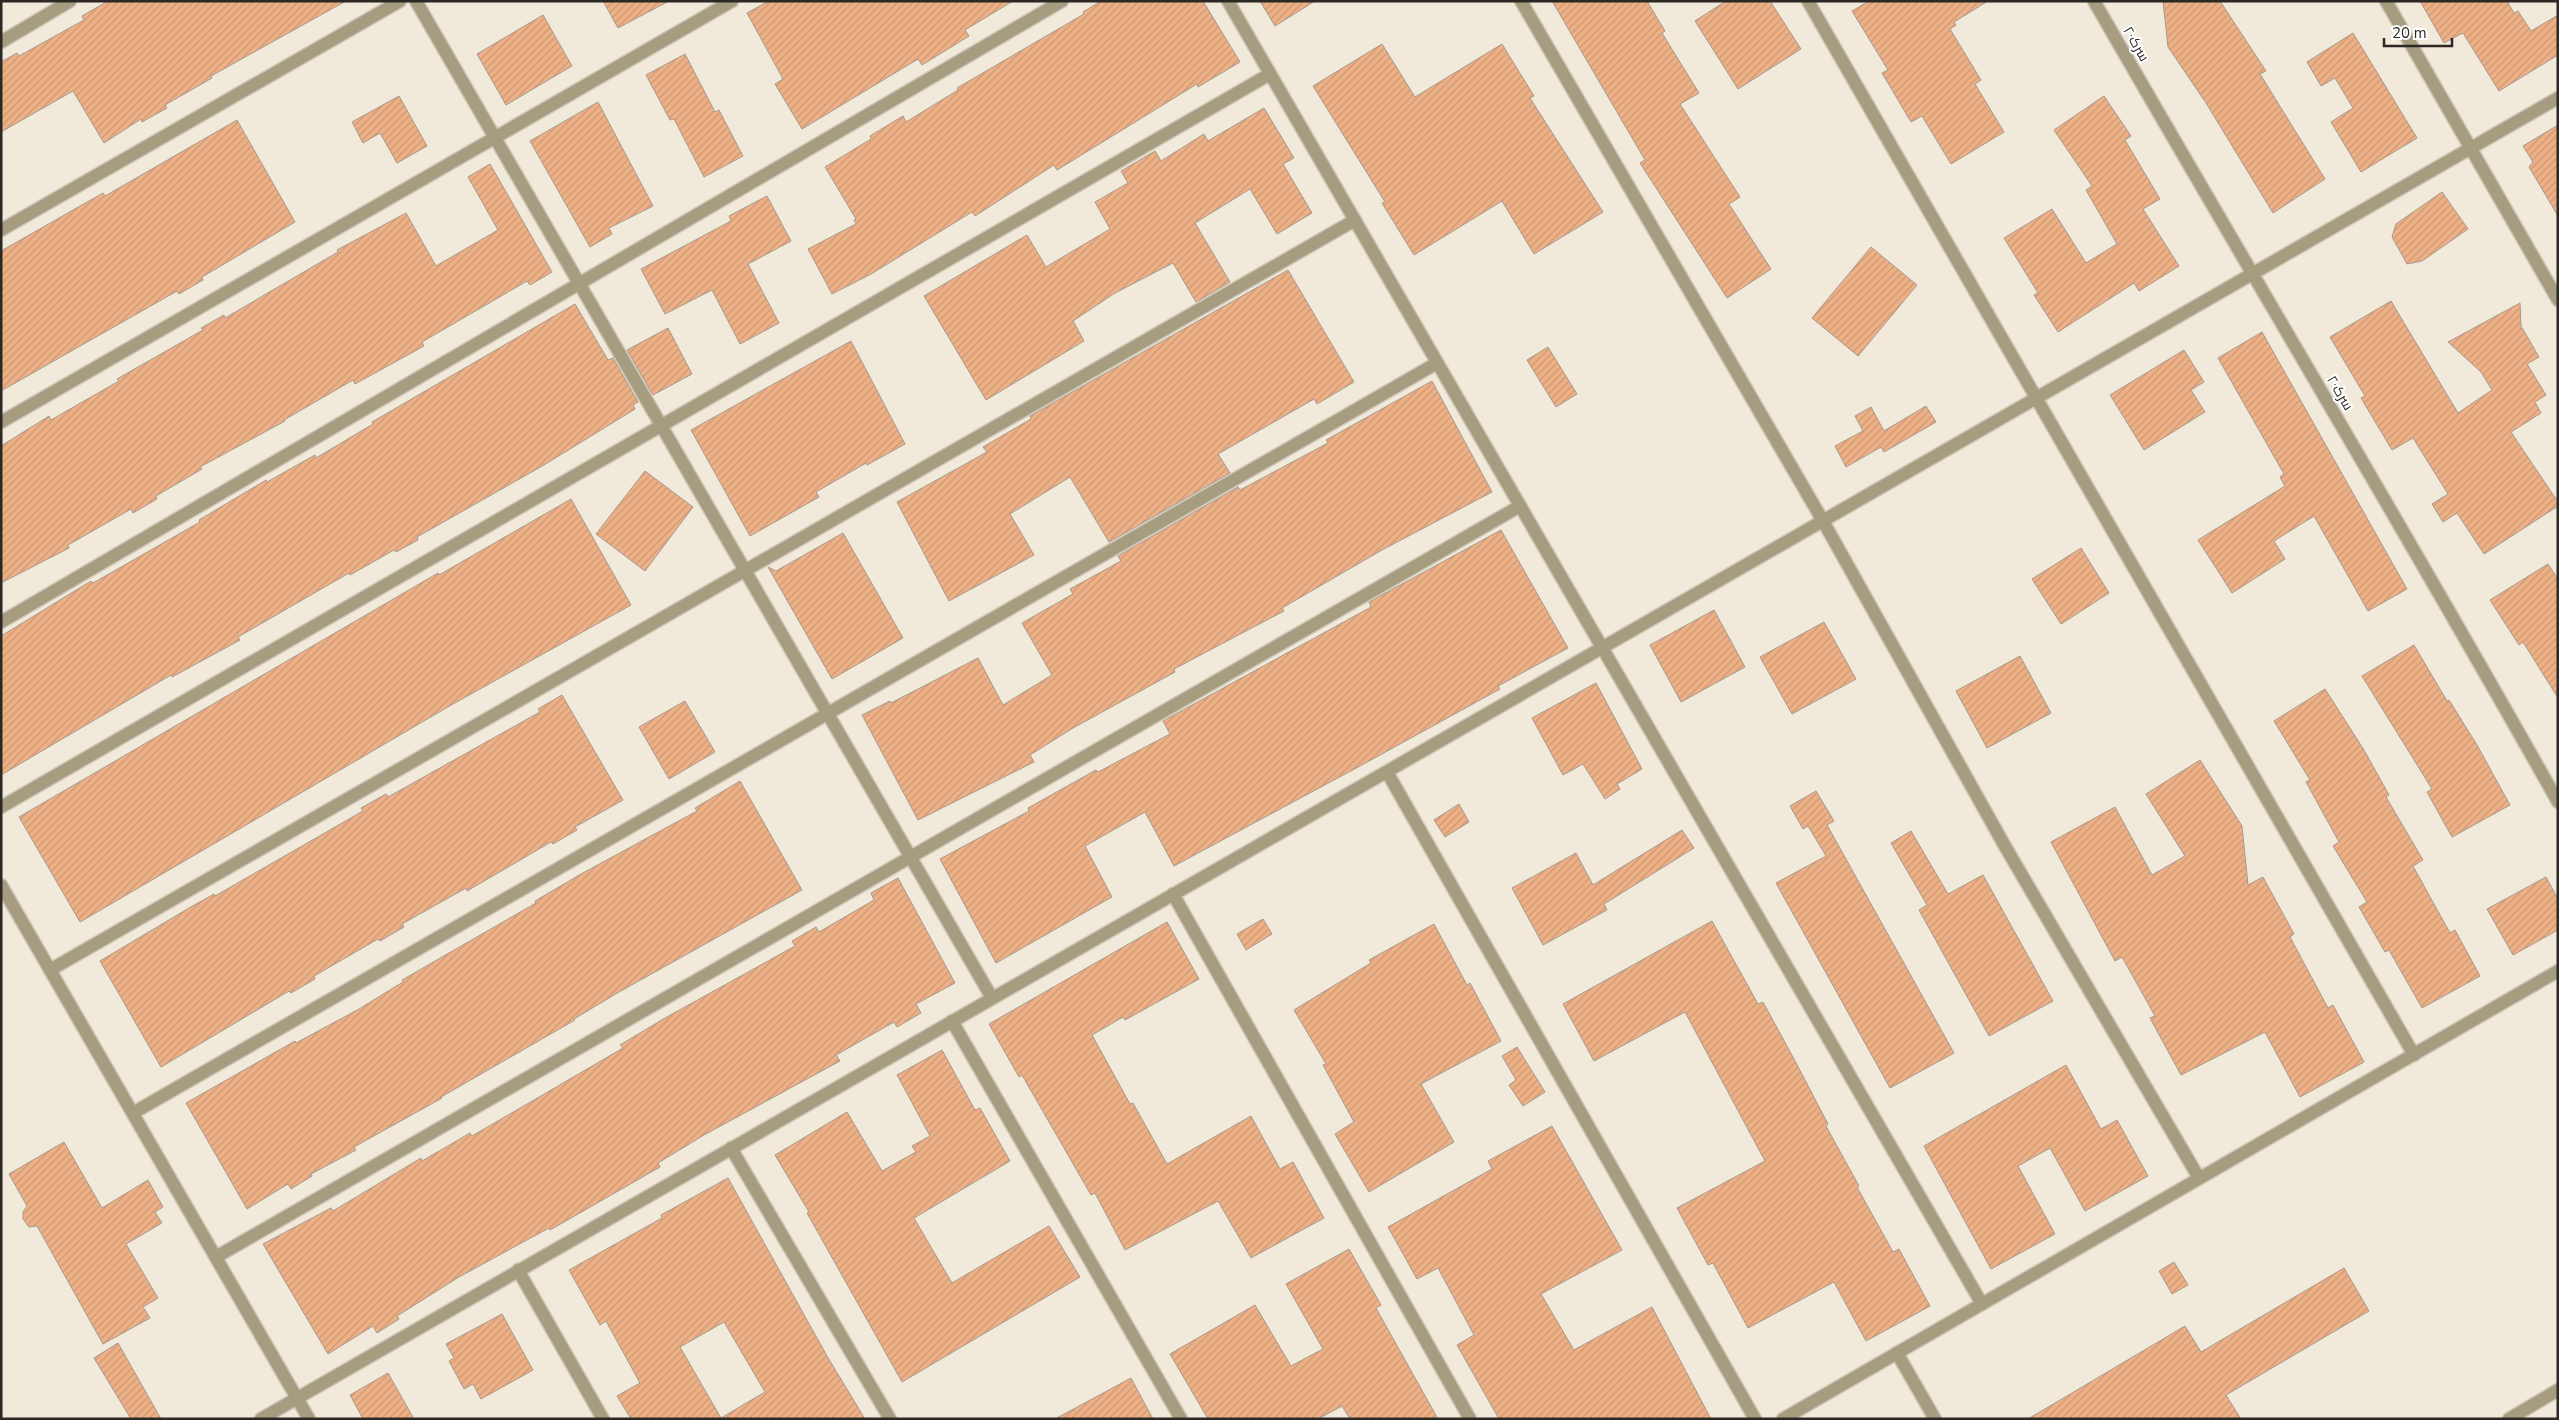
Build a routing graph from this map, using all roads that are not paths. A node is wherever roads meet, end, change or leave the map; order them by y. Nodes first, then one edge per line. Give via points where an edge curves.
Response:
1 (70, 1) edge
2 (400, 1) edge
3 (416, 1) edge
4 (732, 1) edge
5 (1062, 1) edge
6 (1228, 1) edge
7 (1521, 1) edge
8 (1808, 1) edge
9 (2094, 1) edge
10 (2386, 1) edge
11 (1, 42) edge
12 (1270, 74) junction
13 (2558, 98) edge
14 (495, 138) junction
15 (2470, 148) junction
16 (1355, 220) junction
17 (1, 230) edge
18 (2252, 274) junction
19 (579, 284) junction
20 (2558, 300) edge
21 (1436, 363) junction
22 (2036, 398) junction
23 (1, 422) edge
24 (661, 425) junction
25 (1520, 506) junction
26 (1823, 521) junction
27 (745, 570) junction
28 (1, 622) edge
29 (1602, 648) junction
30 (828, 713) junction
31 (1387, 772) junction
32 (2558, 802) edge
33 (1, 807) edge
34 (911, 857) junction
35 (1, 885) edge
36 (1173, 894) junction
37 (50, 970) junction
38 (2558, 971) edge
39 (992, 998) junction
40 (952, 1021) junction
41 (2414, 1055) junction
42 (133, 1113) junction
43 (731, 1148) junction
44 (2199, 1178) junction
45 (216, 1257) junction
46 (518, 1270) junction
47 (1982, 1304) junction
48 (1897, 1353) junction
49 (2558, 1390) edge
50 (297, 1398) junction
51 (261, 1419) edge
52 (309, 1419) edge
53 (603, 1419) edge
54 (890, 1419) edge
55 (1181, 1419) edge
56 (1470, 1419) edge
57 (1755, 1419) edge
58 (1783, 1419) edge
59 (1936, 1419) edge
60 (2509, 1419) edge

1 - 11 street
2 - 17 street
3 - 14 street
4 - 14 street
5 - 19 street
6 - 12 street
7 - 26 street
8 - 22 street
9 - 18 street, سرک۲۰
10 - 15 street
12 - 16 street
12 - 24 street
13 - 15 street
14 - 19 street
14 - 23 street
15 - 18 street
15 - 20 street
16 - 21 street
16 - 27 street
18 - 22 street
18 - 32 street, سرک۲۰ via 2443,597
19 - 24 street
19 - 28 street
21 - 25 street
21 - 30 street
22 - 26 street
22 - 41 street
24 - 27 street
24 - 33 street
25 - 29 street
25 - 34 street
26 - 29 street
26 - 44 street via 2006,848
27 - 30 street
27 - 37 street
29 - 31 street
29 - 47 street
30 - 34 street
30 - 42 street
31 - 36 street
31 - 57 street
34 - 39 street
34 - 45 street
35 - 37 street
36 - 39 street
36 - 56 street
37 - 42 street
38 - 41 street
39 - 40 street
40 - 43 street
40 - 55 street
41 - 44 street
42 - 45 street
43 - 46 street
43 - 54 street
44 - 47 street
45 - 50 street
46 - 50 street
46 - 53 street
47 - 48 street
48 - 58 street
48 - 59 street
49 - 60 street
50 - 51 street
50 - 52 street

